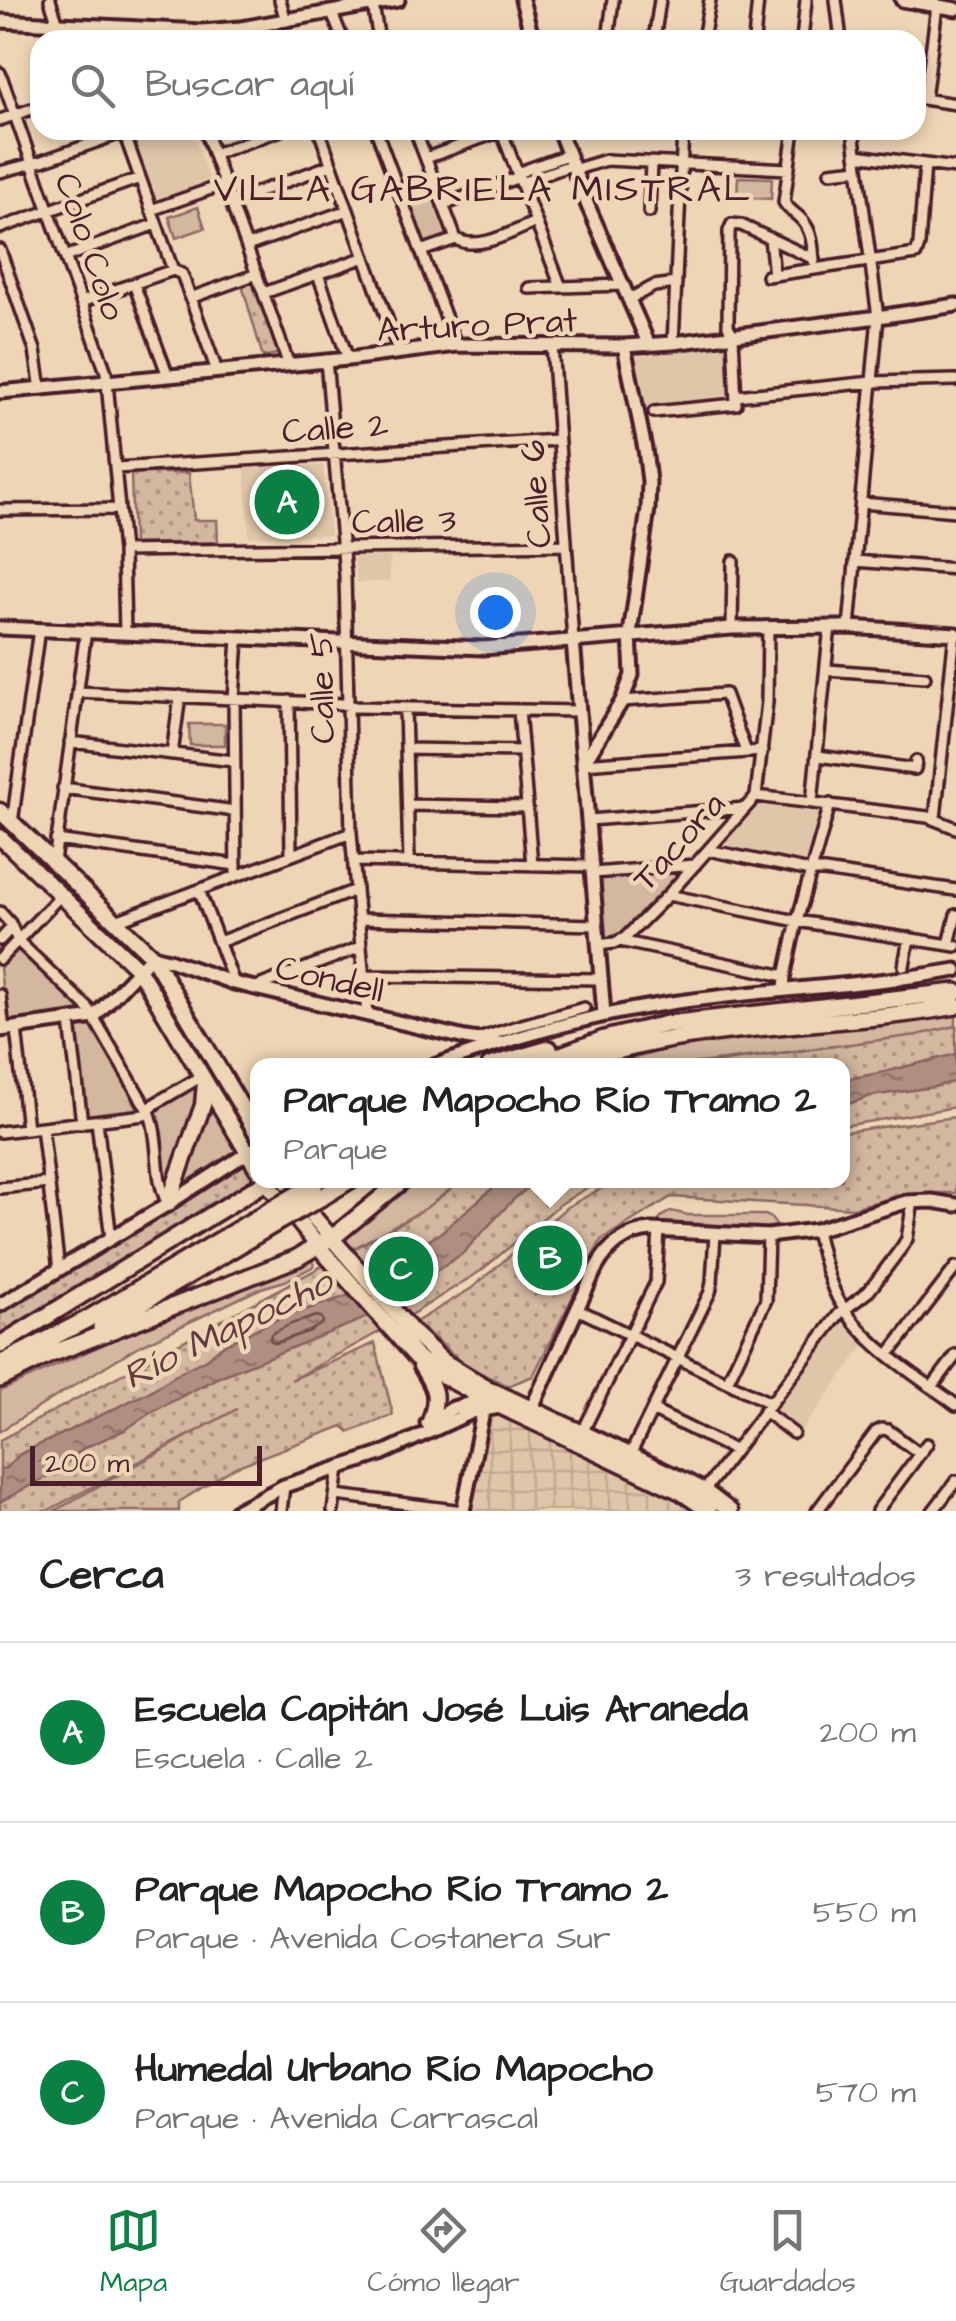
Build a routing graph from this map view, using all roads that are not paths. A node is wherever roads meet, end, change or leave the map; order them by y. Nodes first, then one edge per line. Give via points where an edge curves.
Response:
1 (50, 0) edge
2 (280, 0) edge
3 (398, 0) edge
4 (522, 0) edge
5 (614, 0) edge
6 (660, 0) edge
7 (710, 0) edge
8 (758, 0) edge
9 (806, 0) edge
10 (836, 0) edge
11 (902, 0) edge
12 (373, 5) junction
13 (949, 6) edge
14 (332, 13) junction
15 (286, 20) junction
16 (0, 21) edge
17 (58, 24) junction
18 (114, 30) edge
19 (222, 30) edge
20 (339, 30) edge
21 (377, 30) edge
22 (530, 30) edge
23 (610, 30) edge
24 (656, 30) edge
25 (705, 30) edge
26 (755, 30) edge
27 (803, 30) edge
28 (840, 30) edge
29 (0, 73) edge
30 (926, 79) edge
31 (926, 99) edge
32 (956, 104) edge
33 (30, 110) edge
34 (15, 115) junction
35 (0, 120) edge
36 (100, 140) edge
37 (129, 140) edge
38 (209, 140) edge
39 (253, 140) edge
40 (322, 140) edge
41 (380, 140) edge
42 (419, 140) edge
43 (474, 140) edge
44 (505, 140) edge
45 (562, 140) edge
46 (682, 140) edge
47 (793, 140) edge
48 (854, 140) edge
49 (214, 154) junction
50 (856, 154) junction
51 (426, 158) junction
52 (651, 162) junction
53 (32, 163) junction
54 (570, 163) junction
55 (925, 164) junction
56 (681, 165) junction
57 (331, 166) junction
58 (956, 168) edge
59 (789, 169) junction
60 (858, 169) junction
61 (0, 172) edge
62 (830, 172) dead end
63 (140, 178) junction
64 (519, 178) junction
65 (225, 184) junction
66 (232, 202) junction
67 (444, 205) junction
68 (152, 210) junction
69 (348, 210) junction
70 (49, 211) junction
71 (649, 212) dead end
72 (536, 222) junction
73 (156, 224) junction
74 (0, 228) edge
75 (770, 238) junction
76 (456, 239) junction
77 (247, 246) junction
78 (0, 250) edge
79 (420, 250) junction
80 (65, 257) junction
81 (364, 258) junction
82 (871, 262) junction
83 (815, 264) junction
84 (173, 270) junction
85 (257, 274) junction
86 (318, 274) junction
87 (676, 283) junction
88 (134, 284) junction
89 (623, 285) junction
90 (561, 287) junction
91 (530, 288) dead end
92 (264, 293) junction
93 (190, 298) junction
94 (629, 299) junction
95 (81, 302) junction
96 (956, 305) edge
97 (878, 317) junction
98 (733, 335) junction
99 (674, 342) junction
100 (456, 345) junction
101 (552, 345) junction
102 (650, 345) junction
103 (624, 346) junction
104 (398, 352) junction
105 (348, 358) junction
106 (326, 360) junction
107 (289, 364) junction
108 (217, 372) junction
109 (168, 376) junction
110 (956, 380) edge
111 (107, 382) junction
112 (872, 382) junction
113 (40, 388) junction
114 (0, 392) edge
115 (736, 396) junction
116 (654, 412) dead end
117 (558, 440) junction
118 (336, 454) junction
119 (116, 468) junction
120 (861, 503) junction
121 (120, 509) junction
122 (0, 510) edge
123 (956, 511) edge
124 (566, 545) junction
125 (343, 548) junction
126 (123, 551) junction
127 (733, 561) dead end
128 (856, 561) junction
129 (956, 569) edge
130 (830, 626) junction
131 (849, 626) junction
132 (768, 627) junction
133 (0, 628) edge
134 (732, 628) junction
135 (38, 630) junction
136 (86, 631) junction
137 (125, 633) junction
138 (630, 634) junction
139 (956, 634) edge
140 (238, 638) junction
141 (573, 640) junction
142 (347, 642) junction
143 (827, 670) junction
144 (926, 677) dead end
145 (77, 692) junction
146 (180, 696) junction
147 (234, 699) junction
148 (289, 701) junction
149 (622, 702) junction
150 (348, 705) junction
151 (406, 708) junction
152 (519, 710) junction
153 (578, 712) junction
154 (70, 742) junction
155 (406, 749) junction
156 (522, 751) junction
157 (762, 751) junction
158 (746, 752) junction
159 (172, 754) junction
160 (818, 756) junction
161 (916, 760) dead end
162 (234, 761) junction
163 (584, 764) junction
164 (63, 788) junction
165 (756, 796) junction
166 (812, 802) junction
167 (830, 804) junction
168 (408, 805) junction
169 (527, 806) junction
170 (745, 808) junction
171 (0, 811) edge
172 (235, 811) junction
173 (934, 818) junction
174 (589, 820) junction
175 (12, 823) junction
176 (956, 828) edge
177 (351, 833) junction
178 (0, 837) edge
179 (56, 840) junction
180 (708, 850) junction
181 (291, 855) junction
182 (54, 862) junction
183 (354, 862) junction
184 (409, 862) junction
185 (532, 865) junction
186 (695, 865) junction
187 (236, 870) junction
188 (592, 870) junction
189 (810, 872) junction
190 (199, 890) junction
191 (356, 890) junction
192 (956, 890) edge
193 (61, 894) junction
194 (668, 895) junction
195 (0, 912) edge
196 (956, 915) edge
197 (359, 919) junction
198 (116, 921) junction
199 (796, 921) junction
200 (597, 925) junction
201 (12, 927) junction
202 (908, 938) junction
203 (0, 940) edge
204 (18, 941) junction
205 (620, 941) junction
206 (218, 942) junction
207 (598, 945) junction
208 (953, 945) edge
209 (361, 947) junction
210 (152, 956) junction
211 (0, 959) edge
212 (904, 966) dead end
213 (138, 970) junction
214 (956, 970) edge
215 (364, 976) junction
216 (602, 980) junction
217 (234, 983) junction
218 (784, 983) junction
219 (253, 988) junction
220 (956, 992) edge
221 (0, 995) edge
222 (956, 1006) edge
223 (584, 1008) dead end
224 (604, 1014) junction
225 (368, 1015) junction
226 (94, 1017) junction
227 (70, 1022) junction
228 (7, 1029) edge
229 (621, 1034) junction
230 (476, 1040) junction
231 (498, 1043) junction
232 (456, 1058) edge
233 (518, 1058) edge
234 (552, 1058) edge
235 (595, 1058) edge
236 (204, 1079) junction
237 (148, 1111) junction
238 (96, 1121) junction
239 (250, 1121) edge
240 (82, 1123) junction
241 (42, 1127) junction
242 (27, 1129) junction
243 (0, 1132) edge
244 (250, 1146) edge
245 (250, 1150) edge
246 (48, 1183) junction
247 (250, 1187) edge
248 (0, 1188) edge
249 (274, 1188) edge
250 (291, 1188) edge
251 (318, 1188) edge
252 (393, 1188) edge
253 (913, 1202) junction
254 (168, 1204) junction
255 (956, 1204) edge
256 (272, 1218) junction
257 (659, 1230) junction
258 (816, 1230) junction
259 (715, 1234) junction
260 (768, 1236) junction
261 (110, 1239) junction
262 (327, 1244) junction
263 (956, 1267) edge
264 (59, 1270) junction
265 (0, 1305) edge
266 (844, 1308) junction
267 (577, 1310) junction
268 (630, 1335) junction
269 (409, 1338) junction
270 (0, 1345) edge
271 (54, 1353) junction
272 (889, 1354) junction
273 (956, 1355) edge
274 (416, 1357) junction
275 (678, 1358) junction
276 (0, 1364) edge
277 (0, 1379) edge
278 (726, 1382) junction
279 (932, 1387) junction
280 (485, 1398) junction
281 (956, 1405) edge
282 (767, 1407) junction
283 (652, 1410) junction
284 (529, 1413) junction
285 (430, 1421) junction
286 (582, 1432) junction
287 (794, 1434) dead end
288 (405, 1442) junction
289 (927, 1444) dead end
290 (734, 1450) junction
291 (920, 1454) junction
292 (630, 1455) junction
293 (339, 1468) junction
294 (956, 1481) edge
295 (284, 1486) junction
296 (704, 1491) junction
297 (336, 1495) junction
298 (236, 1511) edge
299 (281, 1511) edge
300 (334, 1511) edge
301 (463, 1511) edge
302 (709, 1511) edge
303 (730, 1511) edge
304 (818, 1511) edge
305 (876, 1511) edge
306 (932, 1511) edge

1 - 17 street
2 - 15 street
3 - 12 street
4 - 22 street
5 - 23 street
6 - 24 street
7 - 25 street
8 - 26 street
9 - 27 street
10 - 28 street
11 - 13 street
12 - 14 street
12 - 21 street
13 - 30 street
14 - 15 street
14 - 20 street
15 - 19 street
16 - 17 street
17 - 18 street
29 - 34 street, Colo Colo
31 - 32 street
33 - 34 street
34 - 35 street
34 - 53 street, Colo Colo
36 - 53 street
37 - 63 street
38 - 49 street
39 - 49 street
40 - 57 street
41 - 79 street
42 - 51 street
43 - 51 street
44 - 64 street
45 - 54 street
46 - 56 street
47 - 59 street
48 - 50 street
49 - 65 street
50 - 55 street
50 - 60 street
51 - 67 street
52 - 54 street
52 - 56 street
52 - 71 street
53 - 61 street
53 - 70 street, Colo Colo
54 - 64 street
54 - 89 street
55 - 58 street
55 - 82 street via 916,254
56 - 59 street
56 - 87 street
57 - 66 street
57 - 69 street
59 - 83 street via 784,202 811,236
60 - 62 street
60 - 82 street
63 - 68 street
63 - 70 street
64 - 67 street
64 - 72 street
65 - 66 street
65 - 68 street
66 - 77 street
67 - 76 street
68 - 73 street
69 - 77 street
69 - 81 street
70 - 74 street
70 - 80 street, Colo Colo
72 - 76 street via 483,242
72 - 90 street
73 - 80 street
73 - 84 street
75 - 83 street
75 - 83 street via 771,275
75 - 98 street via 741,225 728,231
76 - 79 street
77 - 85 street
78 - 113 street via 35,350
79 - 100 street
80 - 95 street, Colo Colo
81 - 86 street
81 - 104 street
82 - 83 street
82 - 97 street
84 - 88 street
84 - 93 street
85 - 92 street
85 - 93 street
86 - 92 street
86 - 105 street
87 - 94 street
87 - 99 street
88 - 95 street
88 - 109 street
89 - 90 street
89 - 94 street
90 - 91 street
92 - 107 street
93 - 108 street
94 - 102 street
95 - 111 street, Colo Colo
96 - 97 street, Arturo Prat
97 - 98 street, Arturo Prat
97 - 112 street
98 - 99 street, Arturo Prat
98 - 115 street
99 - 102 street, Arturo Prat
100 - 101 street, Arturo Prat
100 - 104 street, Arturo Prat
101 - 103 street, Arturo Prat
101 - 117 street, Calle 6
102 - 103 street, Arturo Prat
103 - 138 street via 649,480
104 - 105 street, Arturo Prat
105 - 106 street, Arturo Prat
106 - 107 street, Arturo Prat
106 - 118 street, Calle 5
107 - 108 street, Arturo Prat
108 - 109 street, Arturo Prat
109 - 111 street, Arturo Prat
110 - 112 street
111 - 113 street, Arturo Prat
111 - 119 street, Colo Colo
112 - 115 street
112 - 120 street
113 - 114 street, Arturo Prat
115 - 116 street via 736,404
117 - 118 street, Calle 2
117 - 124 street, Calle 6
118 - 119 street, Calle 2
118 - 125 street, Calle 5
119 - 121 street, Colo Colo
120 - 123 street
120 - 128 street
121 - 122 street
121 - 126 street, Colo Colo
124 - 125 street, Calle 3
124 - 141 street, Calle 6
125 - 126 street, Calle 3
125 - 142 street, Calle 5
126 - 137 street, Colo Colo
127 - 134 street
128 - 129 street
128 - 131 street
130 - 131 street
130 - 132 street
130 - 143 street
131 - 139 street
132 - 134 street
132 - 157 street, Tacora
133 - 135 street
134 - 138 street
135 - 136 street
135 - 175 street
136 - 137 street
136 - 145 street
137 - 140 street
138 - 141 street
138 - 149 street via 632,675
139 - 173 street
140 - 142 street
140 - 147 street
141 - 142 street via 495,648
141 - 153 street
142 - 150 street, Calle 5
143 - 144 street
143 - 160 street
145 - 146 street
145 - 154 street
146 - 147 street
146 - 159 street
147 - 148 street
147 - 162 street
148 - 150 street
148 - 181 street
149 - 158 street via 725,694
149 - 163 street
150 - 151 street
150 - 177 street, Calle 5
151 - 152 street
151 - 155 street
152 - 153 street
152 - 156 street
153 - 163 street
154 - 159 street
154 - 164 street
155 - 156 street
155 - 168 street
156 - 169 street
157 - 158 street
157 - 165 street, Tacora
158 - 163 street
159 - 162 street
160 - 161 street via 915,769
160 - 166 street
162 - 172 street
163 - 174 street
164 - 172 street
164 - 179 street
165 - 166 street
165 - 170 street, Tacora
166 - 167 street
167 - 173 street
167 - 189 street
168 - 169 street
168 - 184 street
169 - 185 street
170 - 174 street
170 - 180 street, Tacora
171 - 175 main road
172 - 187 street
173 - 176 street
174 - 188 street
175 - 182 main road
177 - 181 street
177 - 183 street, Calle 5
178 - 193 main road
179 - 182 street
179 - 187 street
180 - 186 street, Tacora
180 - 189 street
181 - 187 street
182 - 198 main road
183 - 184 street
183 - 191 street, Calle 5
184 - 185 street
185 - 188 street
186 - 188 street
186 - 194 street, Tacora
187 - 190 street
188 - 200 street
189 - 192 street
189 - 199 street
190 - 198 street
190 - 206 street
191 - 197 street, Calle 5
191 - 206 street
193 - 204 street
193 - 213 main road
194 - 199 street
194 - 205 street, Tacora
195 - 201 street
196 - 208 street
197 - 200 street
197 - 209 street, Calle 5
198 - 210 main road
199 - 202 street
199 - 218 street
200 - 207 street
201 - 203 street
201 - 204 street
202 - 208 street
202 - 212 street
204 - 211 street
204 - 226 street
205 - 207 street
205 - 218 street
206 - 217 street
207 - 216 street
209 - 215 street, Calle 5
209 - 219 street
210 - 213 street
210 - 217 street, Condell
210 - 239 main road
213 - 226 street
213 - 236 main road
214 - 218 street
215 - 216 street
215 - 225 street, Calle 5
216 - 224 street
217 - 219 street, Condell
218 - 224 street
219 - 225 street, Condell
220 - 229 highway
221 - 228 street
222 - 235 highway via 677,1037
223 - 230 street
224 - 231 street
225 - 230 street, Condell
226 - 227 street
226 - 237 street
227 - 228 street
227 - 240 street
228 - 242 street
229 - 233 highway
229 - 234 highway
230 - 231 street, Condell
231 - 232 street
236 - 237 street
236 - 244 main road
236 - 254 main road via 204,1104
237 - 238 street
237 - 254 street
238 - 240 street
238 - 261 street
240 - 241 street
241 - 242 street
241 - 246 street
242 - 243 street
245 - 254 street
246 - 248 street
246 - 264 street
247 - 270 highway
249 - 262 main road
250 - 262 main road
251 - 256 highway, bridge
252 - 262 highway
253 - 255 street
253 - 258 street
253 - 266 street via 904,1244 869,1291
254 - 261 street
256 - 271 highway
256 - 276 highway
257 - 259 street
257 - 267 street via 631,1235 608,1250
257 - 268 street via 657,1279
258 - 260 street
258 - 266 street
259 - 260 street
259 - 275 street via 711,1289
260 - 278 street via 766,1300
261 - 264 street
262 - 269 main road
262 - 271 highway
263 - 272 street
264 - 265 street
266 - 272 street
266 - 282 street
267 - 268 street
267 - 284 street
268 - 275 street
268 - 286 street
269 - 274 main road
269 - 280 main road
271 - 277 highway
272 - 279 street
273 - 279 street
274 - 280 main road
274 - 285 main road via 435,1394
275 - 278 street
275 - 283 street
278 - 282 street
279 - 281 street
280 - 284 main road
280 - 284 main road
280 - 285 street
280 - 288 street
280 - 301 street
282 - 287 street
282 - 290 street
283 - 290 street
283 - 292 street
284 - 286 main road
284 - 302 main road
285 - 288 street
286 - 292 main road
288 - 293 street
289 - 291 street
290 - 296 street
291 - 304 street via 882,1428
291 - 305 street
292 - 296 main road
293 - 295 street
293 - 297 street
294 - 306 street
295 - 298 street
295 - 299 street
296 - 303 main road
297 - 300 street
297 - 301 street

